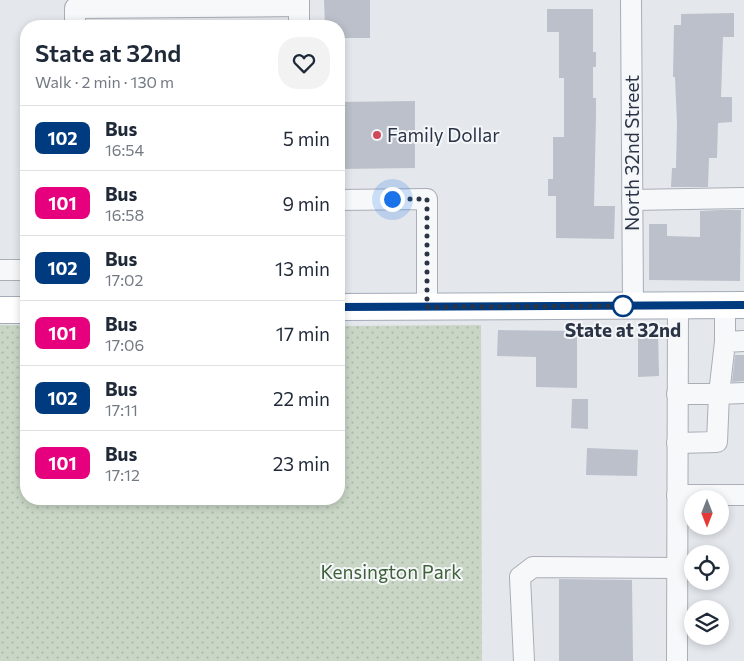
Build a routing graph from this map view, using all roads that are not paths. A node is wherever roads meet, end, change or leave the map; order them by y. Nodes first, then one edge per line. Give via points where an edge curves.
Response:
1 (631, 0) edge
2 (299, 3) edge
3 (76, 20) edge
4 (299, 20) edge
5 (744, 198) edge
6 (345, 200) edge
7 (632, 200) junction
8 (0, 270) edge
9 (20, 270) edge
10 (678, 305) junction
11 (734, 305) edge
12 (633, 306) junction
13 (345, 307) edge
14 (427, 307) junction
15 (0, 310) edge
16 (20, 310) edge
17 (734, 342) edge
18 (744, 393) edge
19 (678, 394) junction
20 (719, 394) junction
21 (677, 443) junction
22 (677, 495) junction
23 (744, 495) edge
24 (677, 568) junction
25 (524, 661) edge
26 (677, 661) edge

1 - 7 street, North 32nd Street
2 - 3 street via 75,8
2 - 4 street
5 - 7 street
6 - 14 street via 427,199
7 - 12 street, North 32nd Street
8 - 9 street
10 - 11 main road
10 - 12 main road
10 - 19 street
11 - 17 street
12 - 14 main road
13 - 14 main road
15 - 16 main road
17 - 20 street
18 - 20 street
19 - 20 street
19 - 21 street
20 - 21 street via 717,442
21 - 22 street
22 - 23 street
22 - 24 street
24 - 25 street via 533,567 520,577
24 - 26 street

